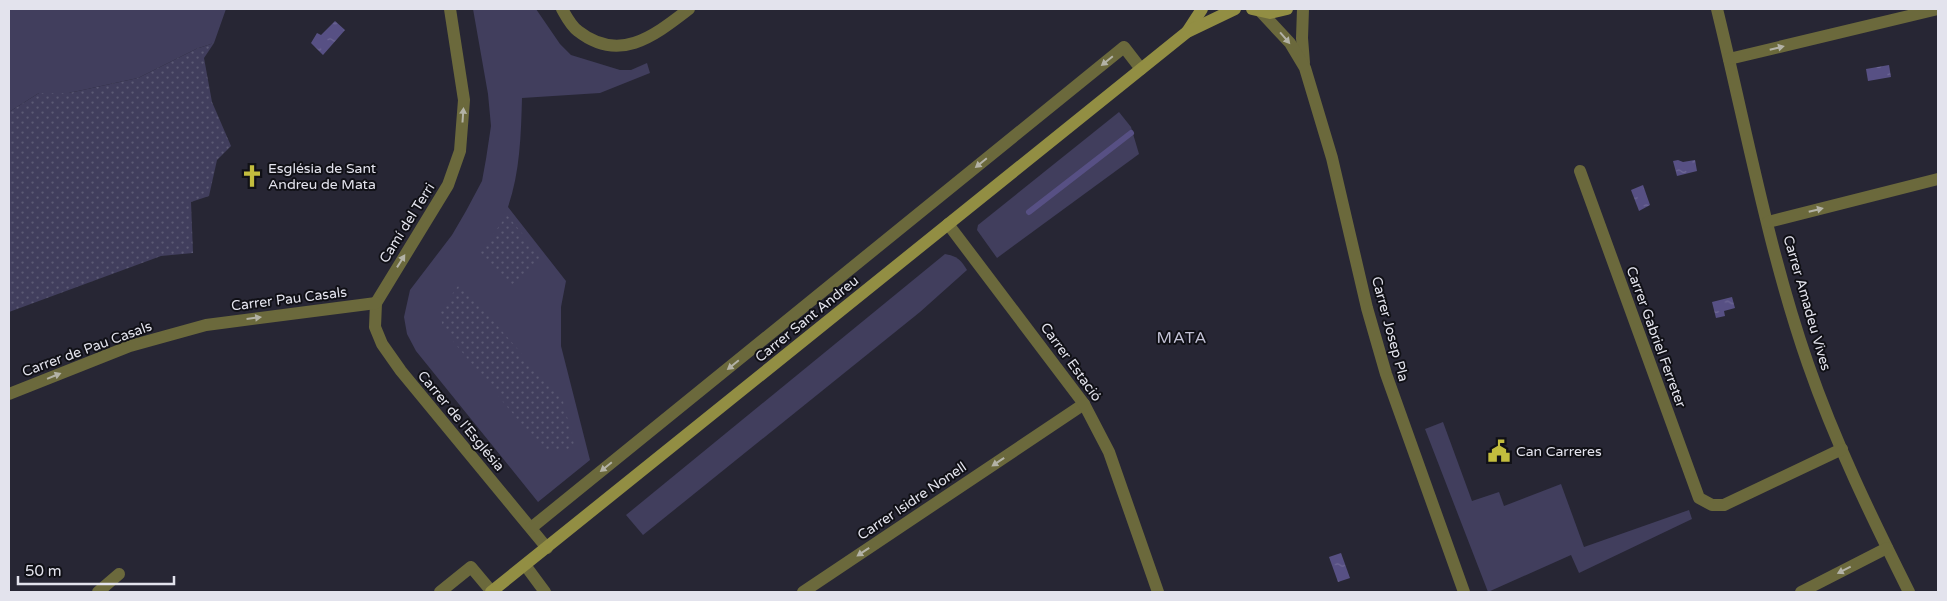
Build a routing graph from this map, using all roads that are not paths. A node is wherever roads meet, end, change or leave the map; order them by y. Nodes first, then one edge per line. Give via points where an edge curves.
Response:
1 (450, 9) edge
2 (562, 9) edge
3 (689, 9) edge
4 (1202, 9) edge
5 (1235, 9) edge
6 (1288, 9) edge
7 (1303, 9) edge
8 (1717, 9) edge
9 (1938, 9) edge
10 (1256, 10) edge
11 (1187, 32) junction
12 (1729, 59) junction
13 (1304, 68) junction
14 (1141, 69) junction
15 (1580, 171) dead end
16 (1938, 179) edge
17 (1768, 222) junction
18 (948, 224) junction
19 (376, 303) junction
20 (206, 325) joint
21 (9, 394) edge
22 (1084, 404) junction
23 (1842, 449) junction
24 (531, 528) junction
25 (546, 548) junction
26 (1887, 548) junction
27 (525, 565) junction
28 (119, 574) dead end
29 (98, 592) edge
30 (440, 592) edge
31 (492, 592) edge
32 (545, 592) edge
33 (803, 592) edge
34 (1158, 592) edge
35 (1464, 592) edge
36 (1801, 592) edge
37 (1909, 592) edge

19 -> 1 street, Camí del Terri via 448,186 460,151 464,100
2 - 3 street via 577,31 599,43 629,46 654,35
4 - 11 main road, Carrer Sant Andreu
5 - 11 main road, Carrer Sant Andreu
6 - 10 main road via 1270,13
7 - 13 street, Carrer Josep Pla
8 - 12 street, Carrer Amadeu Vives
12 -> 9 street
10 -> 13 street, Carrer Josep Pla via 1290,43
11 - 14 main road, Carrer Sant Andreu
12 - 17 street, Carrer Amadeu Vives
13 - 35 street, Carrer Josep Pla via 1332,158 1386,374
14 - 18 main road, Carrer Sant Andreu
14 -> 24 street, Carrer Sant Andreu via 1124,47
15 - 23 street, Carrer Gabriel Ferreter via 1699,498 1712,505 1724,505
17 -> 16 street
17 - 23 street, Carrer Amadeu Vives via 1800,340
18 - 22 street, Carrer Estació
18 - 25 main road, Carrer Sant Andreu
20 -> 19 street, Carrer Pau Casals
19 - 24 street, Carrer de l'Església via 375,327 382,344
21 -> 20 street, Carrer de Pau Casals via 130,346
22 -> 33 street, Carrer Isidre Nonell
22 - 34 street, Carrer Estació via 1109,452
23 - 26 street, Carrer Amadeu Vives
24 - 25 street, Carrer de l'Església
25 - 27 main road, Carrer Sant Andreu
26 -> 36 street
26 - 37 street, Carrer Amadeu Vives
27 - 31 main road, Carrer Sant Andreu
27 - 32 street
28 - 29 street
30 - 31 street, Carrer Sant Andreu via 472,567

